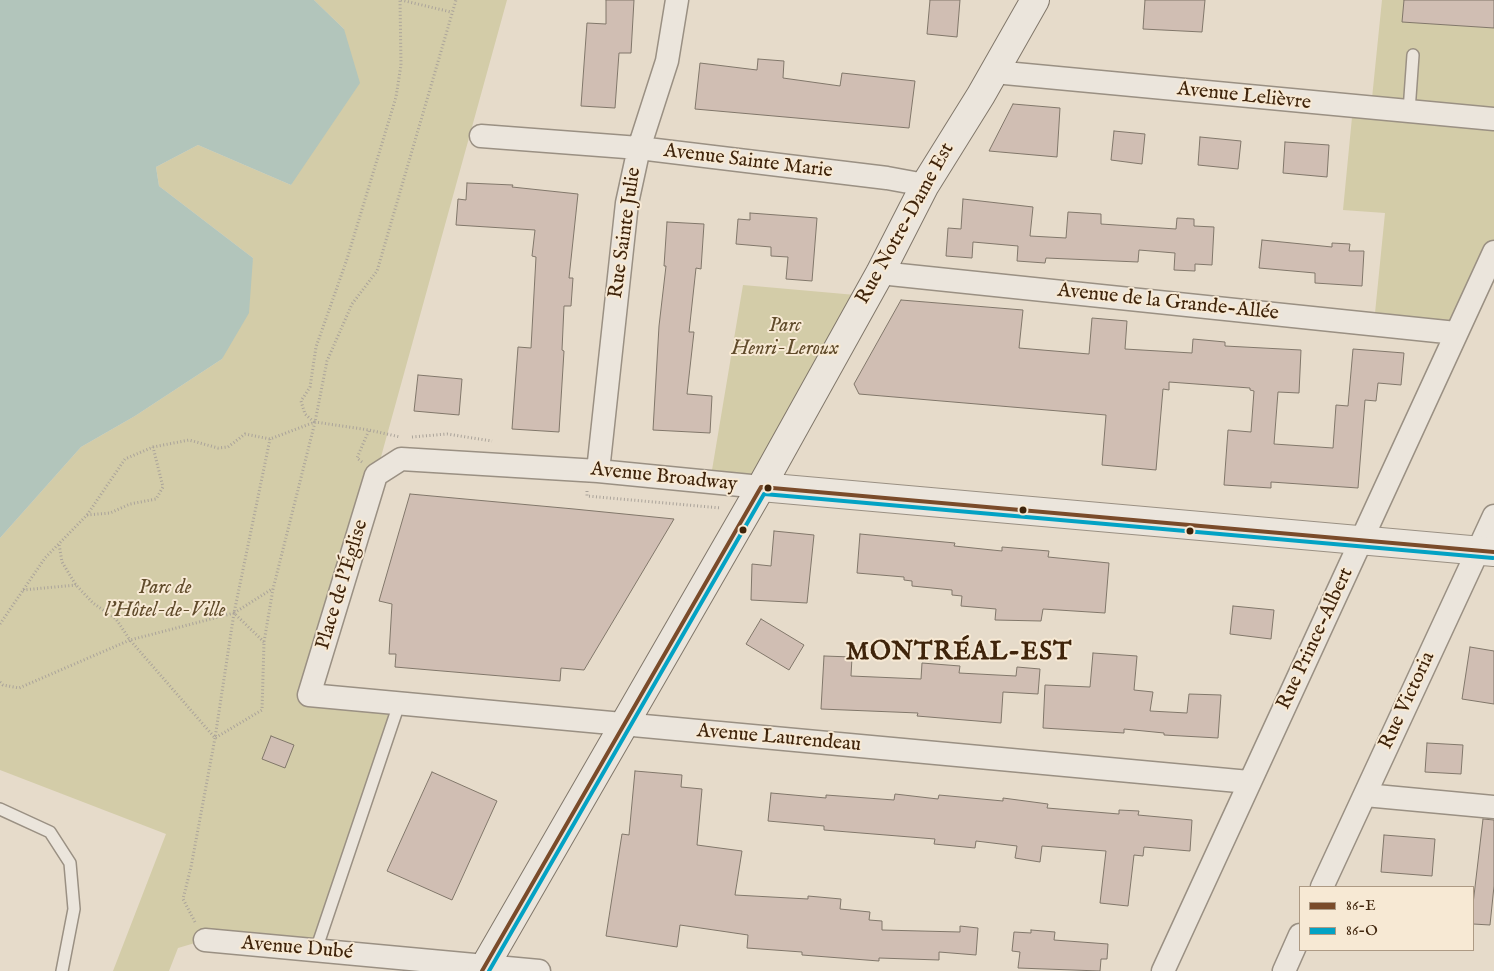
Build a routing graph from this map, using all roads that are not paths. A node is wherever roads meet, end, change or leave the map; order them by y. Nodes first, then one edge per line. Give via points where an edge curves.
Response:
1 (677, 0) edge
2 (1035, 0) edge
3 (1413, 55) dead end
4 (994, 72) junction
5 (1409, 112) junction
6 (1494, 119) edge
7 (481, 136) dead end
8 (639, 148) junction
9 (925, 185) junction
10 (1494, 252) edge
11 (880, 273) junction
12 (1456, 333) junction
13 (598, 471) junction
14 (376, 475) joint
15 (760, 488) junction
16 (1494, 516) edge
17 (1361, 541) junction
18 (1485, 552) edge
19 (309, 694) joint
20 (399, 704) junction
21 (623, 724) junction
22 (1249, 782) junction
23 (1364, 795) junction
24 (1494, 806) edge
25 (0, 809) edge
26 (1322, 886) edge
27 (1299, 937) edge
28 (205, 940) road end
29 (316, 950) junction
30 (484, 969) edge
31 (62, 971) edge
32 (540, 971) edge
33 (1164, 971) edge
34 (1284, 971) edge

1 - 8 street, Rue Sainte Julie via 667,61
2 - 4 main road, Rue Notre-Dame Est
3 - 5 lane
4 - 5 street, Avenue Lelièvre
4 - 9 main road, Rue Notre-Dame Est
5 - 6 street, Avenue Lelièvre
7 - 8 street, Avenue Sainte Marie
8 - 9 street, Avenue Sainte Marie
8 - 13 street, Rue Sainte Julie via 627,203
9 - 11 main road, Rue Notre-Dame Est
10 - 12 street, Rue Prince-Albert
11 - 12 street, Avenue de la Grande-Allée
11 - 15 main road, Rue Notre-Dame Est
12 - 17 street, Rue Prince-Albert
13 - 14 street, Avenue Broadway via 401,459
13 - 15 street, Avenue Broadway
14 - 19 street, Place de l'Église
15 - 17 main road, Avenue Broadway
15 - 21 main road, Rue Notre-Dame Est
16 - 18 street, Rue Victoria
17 - 18 main road, Avenue Broadway
17 - 22 street, Rue Prince-Albert
18 - 23 street, Rue Victoria
19 - 20 street, Avenue Laurendeau
20 - 21 street, Avenue Laurendeau
20 - 29 lane
21 - 22 street, Avenue Laurendeau
21 - 30 main road, Rue Notre-Dame Est
22 - 33 street, Rue Prince-Albert
23 - 24 street
23 - 26 street, Rue Victoria
25 - 31 lane via 50,832 70,864 74,909
27 - 34 street
28 - 29 street, Avenue Dubé
29 - 30 street, Avenue Dubé
30 - 32 street, Avenue Dubé

